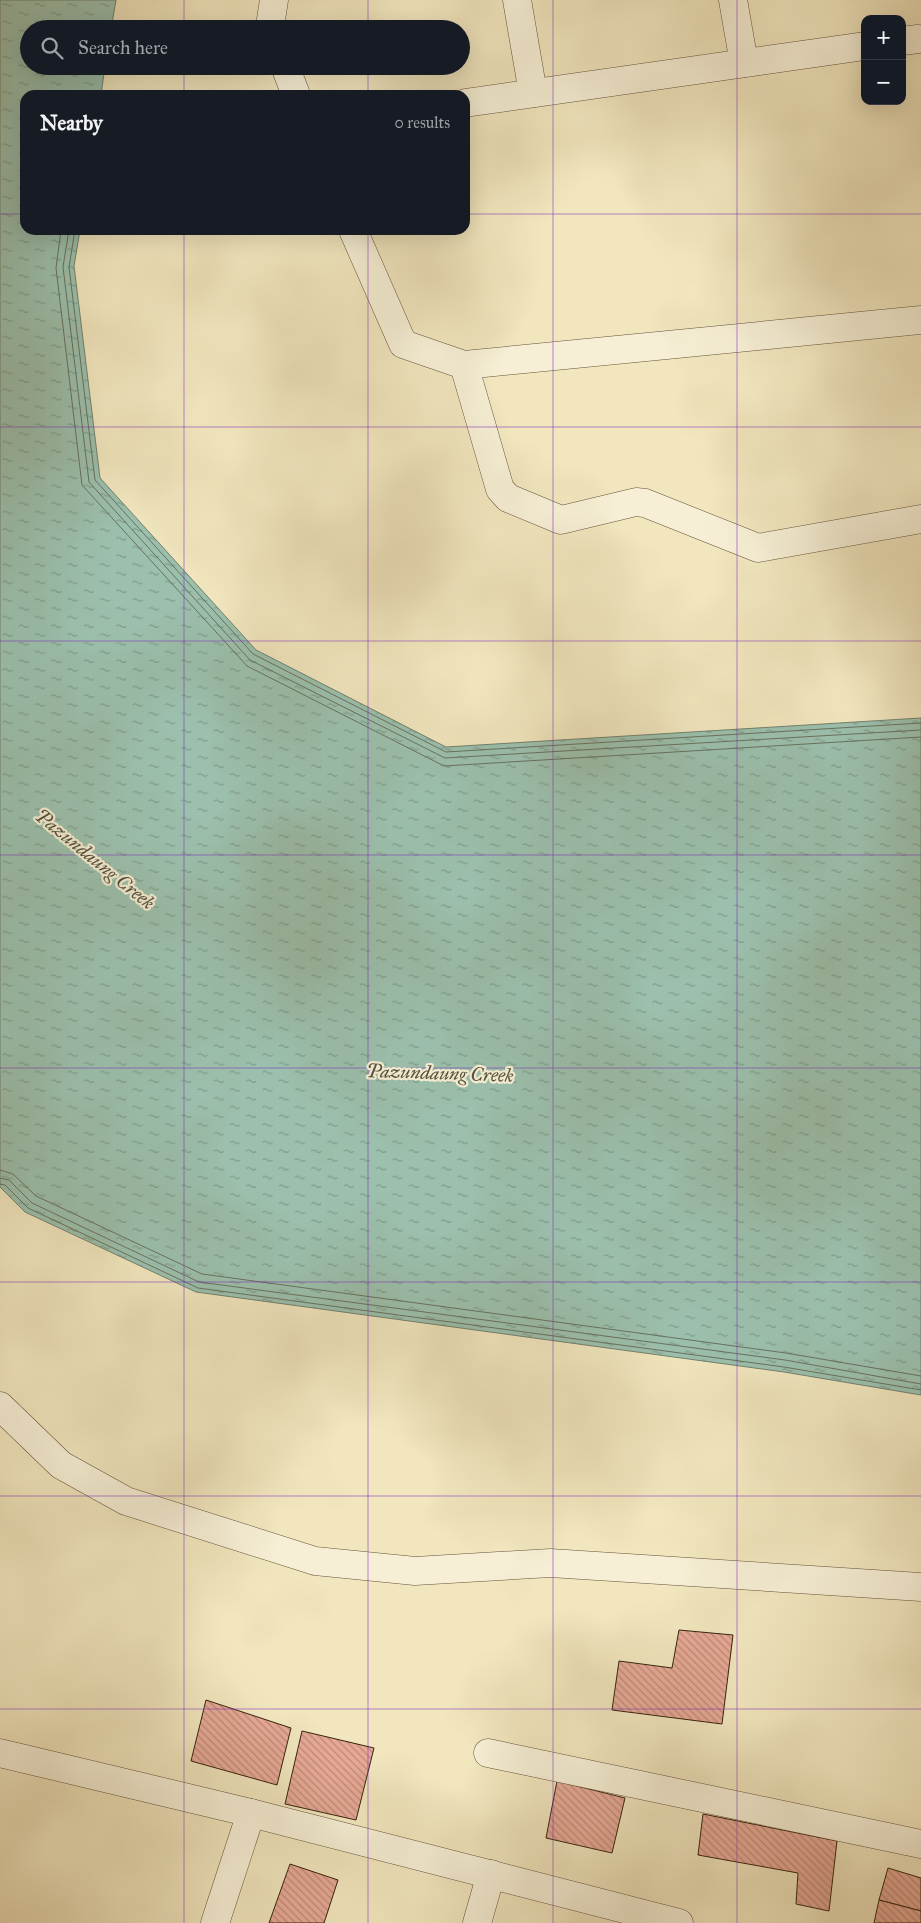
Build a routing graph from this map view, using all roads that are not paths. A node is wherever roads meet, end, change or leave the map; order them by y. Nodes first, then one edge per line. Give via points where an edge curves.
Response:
1 (274, 0) edge
2 (517, 0) edge
3 (732, 0) edge
4 (272, 20) edge
5 (861, 47) edge
6 (744, 63) junction
7 (288, 75) edge
8 (294, 90) edge
9 (533, 93) junction
10 (470, 102) edge
11 (355, 235) edge
12 (921, 320) edge
13 (464, 365) junction
14 (921, 519) edge
15 (0, 1406) edge
16 (921, 1587) edge
17 (488, 1752) dead end
18 (0, 1753) edge
19 (251, 1813) junction
20 (921, 1844) edge
21 (491, 1874) junction
22 (215, 1923) edge
23 (477, 1923) edge
24 (679, 1923) edge

1 - 4 street
2 - 9 street
3 - 6 street
5 - 6 street
6 - 9 street
7 - 8 street
9 - 10 street
11 - 13 street via 403,344
12 - 13 street
13 - 14 street via 500,489 508,498 561,520 636,502 645,503 758,548
15 - 16 street via 61,1465 126,1501 315,1561 415,1571 550,1563
17 - 20 street
18 - 19 street
19 - 21 street
19 - 22 street
21 - 23 street
21 - 24 street

